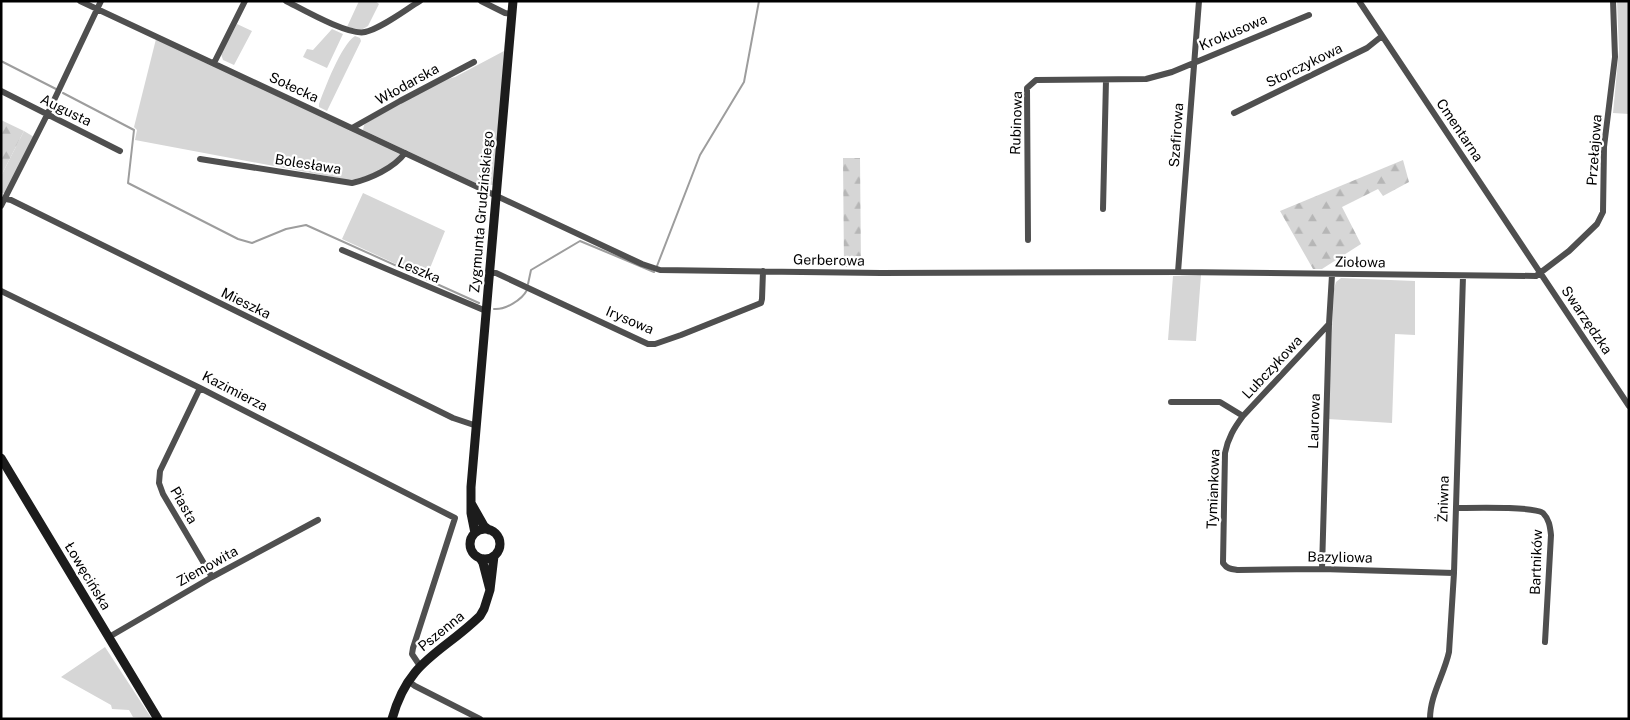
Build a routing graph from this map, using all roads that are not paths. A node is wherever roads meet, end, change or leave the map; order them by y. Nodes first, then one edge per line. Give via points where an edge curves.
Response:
1 (80, 1) edge
2 (101, 1) edge
3 (245, 1) edge
4 (286, 1) edge
5 (420, 1) edge
6 (481, 1) edge
7 (513, 1) edge
8 (1199, 1) edge
9 (1359, 1) edge
10 (1613, 1) edge
11 (97, 9) junction
12 (512, 14) junction
13 (1308, 15) dead end
14 (1382, 36) junction
15 (474, 62) dead end
16 (1194, 62) junction
17 (214, 63) junction
18 (1106, 80) junction
19 (1, 91) edge
20 (1234, 114) dead end
21 (48, 115) junction
22 (352, 128) junction
23 (120, 150) dead end
24 (405, 153) junction
25 (200, 160) dead end
26 (496, 196) junction
27 (6, 199) junction
28 (1, 206) edge
29 (1103, 209) dead end
30 (1028, 240) dead end
31 (342, 250) dead end
32 (763, 271) junction
33 (1178, 272) junction
34 (490, 273) junction
35 (1541, 274) junction
36 (1332, 275) junction
37 (1463, 276) junction
38 (1, 291) edge
39 (486, 311) junction
40 (1329, 324) junction
41 (200, 388) junction
42 (1171, 402) dead end
43 (1629, 406) edge
44 (1243, 416) junction
45 (477, 426) junction
46 (1, 458) edge
47 (471, 503) junction
48 (1456, 508) junction
49 (318, 520) dead end
50 (489, 530) junction
51 (475, 533) junction
52 (494, 556) junction
53 (480, 558) junction
54 (1226, 567) joint
55 (1322, 569) junction
56 (1454, 573) junction
57 (212, 577) junction
58 (490, 590) junction
59 (429, 598) joint
60 (108, 637) junction
61 (1545, 642) dead end
62 (420, 666) junction
63 (408, 681) junction
64 (158, 719) edge
65 (392, 719) edge
66 (480, 719) edge
67 (1430, 719) edge

1 - 11 street, Sołecka
2 - 11 street
3 - 17 street
4 - 5 street via 343,28 361,32 373,29
6 - 12 street
7 - 12 street, Zygmunta Grudzińskiego
8 - 16 street, Szafirowa
9 - 14 street, Cmentarna
10 - 35 street, Przełajowa via 1616,57 1604,147 1603,212 1597,224
11 - 17 street, Sołecka
11 - 21 street
12 - 26 street, Zygmunta Grudzińskiego
13 - 16 street, Krokusowa
14 - 20 street, Storczykowa via 1366,48
14 - 35 street, Cmentarna
15 - 22 street, Włodarska
16 - 18 street, Rubinowa via 1146,79
16 - 33 street, Szafirowa
17 - 22 street, Sołecka
18 - 29 street
18 - 30 street, Rubinowa via 1036,80 1027,88
19 - 21 street, Augusta
21 - 23 street, Augusta
21 - 27 street
22 - 24 street, Sołecka
24 - 25 street, Bolesława via 396,164 352,183
24 - 26 street, Sołecka
26 - 32 street, Gerberowa via 652,268
26 - 34 street, Zygmunta Grudzińskiego
27 - 28 street
27 - 45 street, Mieszka via 453,418
31 - 39 street, Leszka
32 - 33 street, Gerberowa via 960,274
32 - 34 street, Irysowa via 761,303 655,344 648,344 534,290
33 - 36 street, Ziołowa
34 - 39 street, Zygmunta Grudzińskiego
35 - 37 street, Ziołowa
35 - 43 street, Swarzędzka
36 - 37 street, Ziołowa
36 - 40 street, Laurowa
37 - 48 street, Żniwna
38 - 41 street, Kazimierza
39 - 45 street, Zygmunta Grudzińskiego
40 - 44 street, Lubczykowa
40 - 55 street, Laurowa
41 - 57 street, Piasta via 160,471 159,483
41 - 59 street, Kazimierza via 455,518
42 - 44 street, Lubczykowa via 1220,402
44 - 54 street, Tymiankowa via 1233,429 1225,452 1223,562
45 - 47 street
46 - 60 street, Łowęcińska
47 - 50 street, Pszenna
47 - 51 street
48 - 56 street, Żniwna
48 - 61 street, Bartników via 1526,509 1542,512 1550,522 1552,535
49 - 57 street, Ziemowita
50 - 51 street
50 - 52 street, Pszenna via 500,541
51 - 53 street via 470,547
52 - 53 street
52 - 58 street, Pszenna
53 - 58 street
54 - 55 street, Bazyliowa via 1238,570
55 - 56 street, Bazyliowa
56 - 67 street, Żniwna via 1449,652 1432,699
57 - 60 street, Ziemowita
58 - 62 street, Pszenna via 480,616
59 - 62 street, Pszenna via 412,654
60 - 64 street, Łowęcińska
62 - 63 street, Pszenna
63 - 65 street, Pszenna
63 - 66 street

